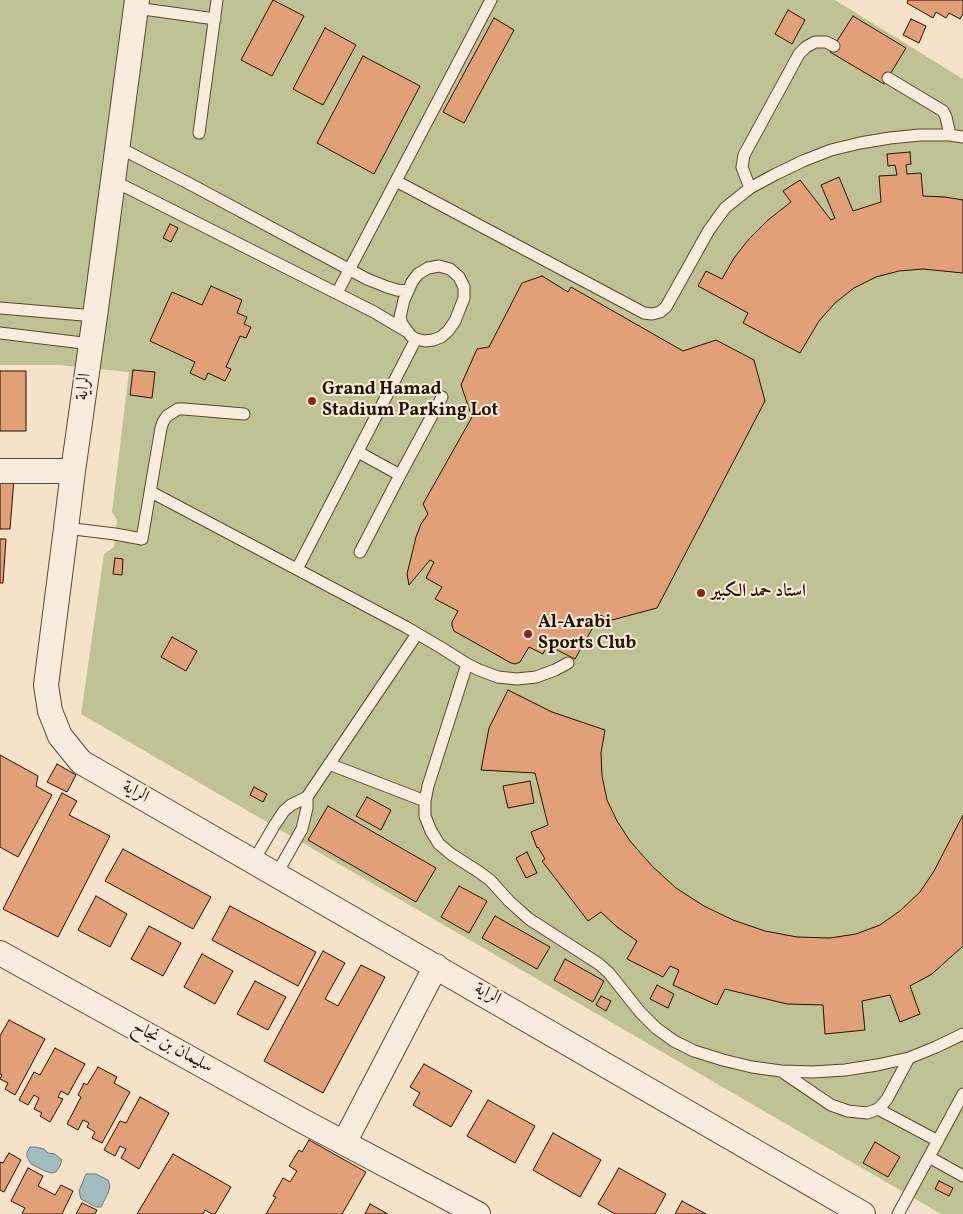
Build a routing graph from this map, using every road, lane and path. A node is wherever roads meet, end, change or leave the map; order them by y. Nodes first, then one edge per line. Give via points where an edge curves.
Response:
1 (217, 0) edge
2 (492, 0) edge
3 (137, 4) edge
4 (215, 19) junction
5 (834, 46) dead end
6 (888, 78) dead end
7 (199, 133) dead end
8 (950, 135) junction
9 (963, 137) edge
10 (118, 147) junction
11 (112, 180) junction
12 (396, 181) junction
13 (750, 188) junction
14 (349, 270) junction
15 (408, 291) junction
16 (337, 294) junction
17 (0, 308) edge
18 (95, 316) junction
19 (406, 331) junction
20 (0, 333) edge
21 (416, 339) junction
22 (91, 344) junction
23 (442, 397) dead end
24 (244, 414) dead end
25 (358, 452) junction
26 (73, 471) junction
27 (0, 472) edge
28 (400, 475) junction
29 (151, 492) junction
30 (66, 528) junction
31 (360, 552) dead end
32 (297, 569) junction
33 (417, 634) junction
34 (568, 663) dead end
35 (467, 664) junction
36 (329, 764) junction
37 (307, 796) junction
38 (425, 801) junction
39 (253, 862) junction
40 (276, 875) junction
41 (0, 953) edge
42 (436, 966) junction
43 (963, 1034) edge
44 (909, 1058) junction
45 (781, 1071) junction
46 (963, 1094) edge
47 (878, 1109) junction
48 (938, 1141) junction
49 (344, 1143) junction
50 (929, 1157) junction
51 (963, 1176) edge
52 (478, 1214) edge
53 (863, 1214) edge
54 (898, 1214) edge

1 - 4 lane
2 - 12 lane
3 - 4 lane
3 - 10 street, الراية
4 - 7 lane
5 - 13 lane via 816,42 799,54 744,155 742,167
6 - 8 lane via 943,111
8 - 9 lane
8 - 13 lane via 890,138 831,150
10 - 11 street, الراية
10 - 14 lane
11 - 16 lane
11 - 18 street, الراية
12 - 13 lane via 644,313 652,314 666,307 725,208
12 - 14 lane
14 - 15 lane via 382,286
14 - 16 lane
15 - 19 lane via 400,317
15 - 21 lane via 418,274 439,266 450,269 464,286 464,298 448,331 434,340
16 - 19 lane
17 - 18 lane
18 - 22 street, الراية
19 - 21 lane
20 - 22 lane
21 - 25 lane
22 - 26 street, الراية
23 - 28 lane
24 - 29 lane via 184,408 167,416 161,428
25 - 28 lane
25 - 32 lane
26 - 27 street
26 - 30 street, الراية
28 - 31 lane
29 - 30 lane via 142,538
29 - 32 lane
30 - 39 street, الراية via 46,685 50,711 60,736 81,762
32 - 33 lane
33 - 35 lane
33 - 36 lane
34 - 35 lane via 536,677 517,679 498,677
35 - 38 lane
36 - 37 lane
36 - 38 lane
37 - 39 lane via 284,811
37 - 40 lane via 302,829
38 - 45 lane via 425,816 439,844 490,880 529,919 610,973 656,1028 694,1051 742,1065
39 - 40 street, الراية
40 - 42 street, الراية
41 - 49 street, سليمان بن نجاح
42 - 49 street
42 - 53 street, الراية
43 - 44 lane
44 - 45 lane via 845,1070
44 - 47 lane
45 - 47 lane via 823,1100 848,1112 866,1113
46 - 48 lane
47 - 48 lane
48 - 50 lane
49 - 52 street, سليمان بن نجاح
50 - 51 lane
50 - 54 lane

